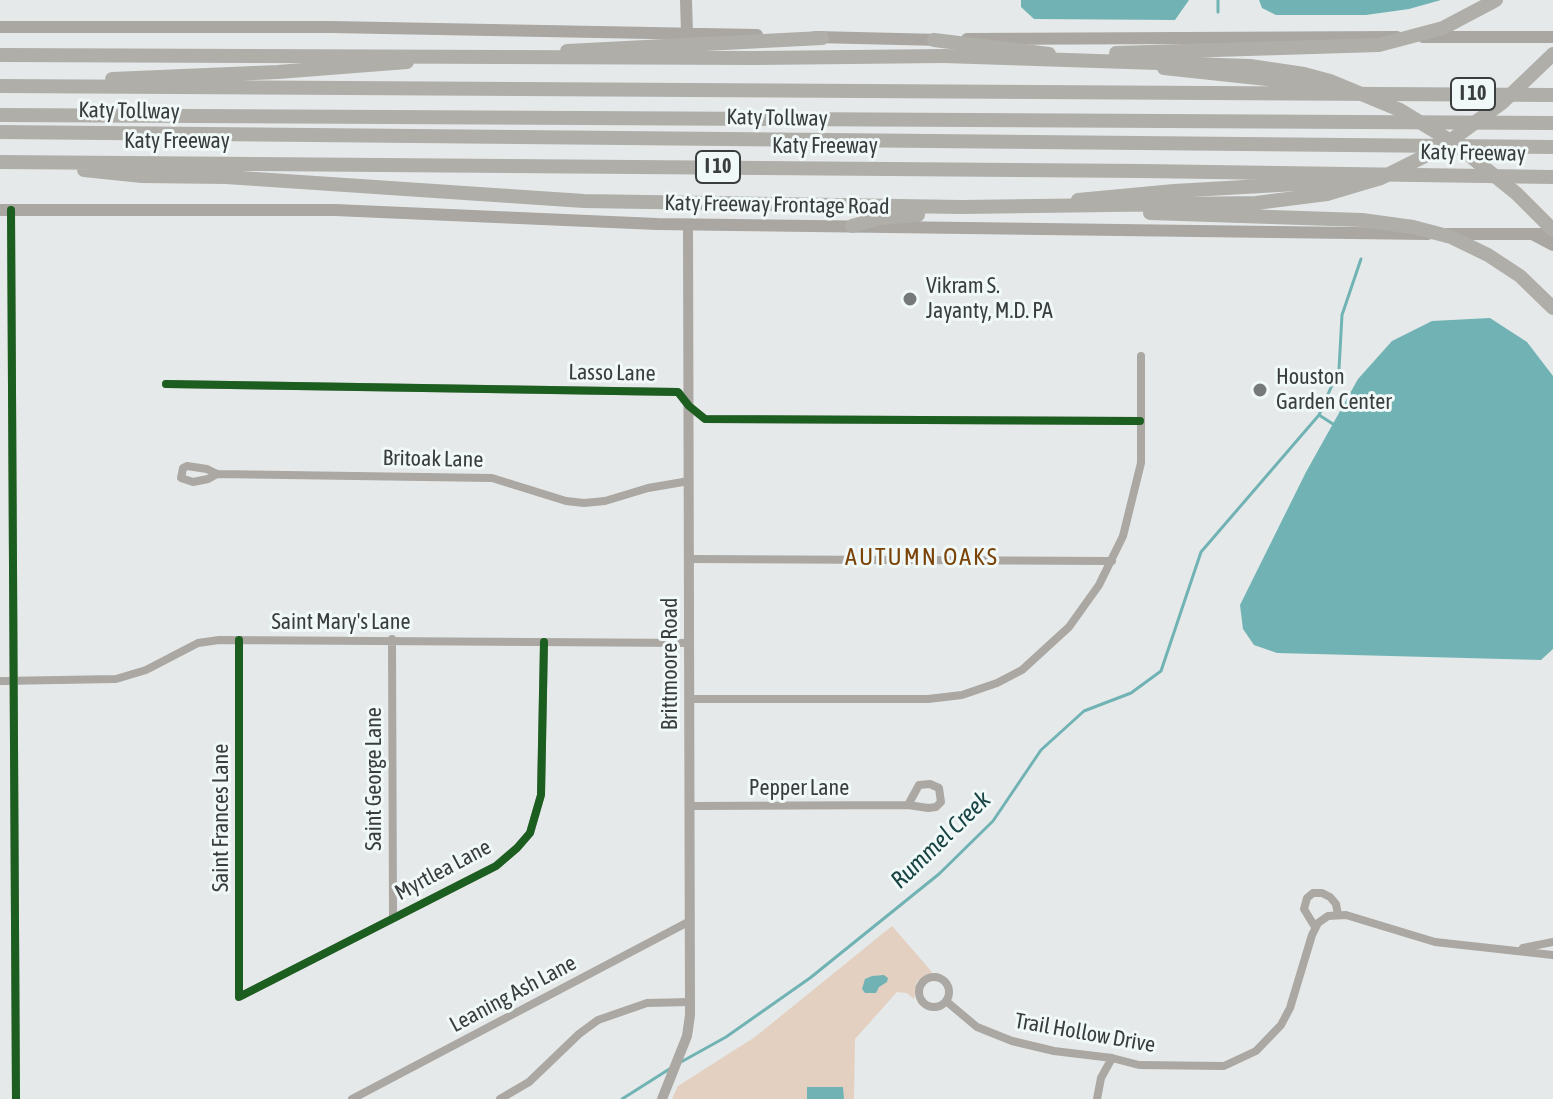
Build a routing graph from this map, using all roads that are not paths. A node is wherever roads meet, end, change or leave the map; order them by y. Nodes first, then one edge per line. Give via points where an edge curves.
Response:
1 (686, 0) edge
2 (1496, 0) edge
3 (0, 27) edge
4 (687, 33) junction
5 (1549, 34) edge
6 (822, 38) junction
7 (934, 40) junction
8 (1553, 47) edge
9 (1553, 54) edge
10 (0, 55) edge
11 (944, 56) junction
12 (0, 86) edge
13 (17, 86) junction
14 (1411, 94) junction
15 (1553, 95) edge
16 (0, 115) edge
17 (1553, 123) edge
18 (0, 132) edge
19 (1553, 147) edge
20 (0, 162) edge
21 (1437, 174) junction
22 (1553, 177) edge
23 (962, 207) junction
24 (5, 210) edge
25 (1553, 219) edge
26 (688, 224) junction
27 (852, 226) junction
28 (1553, 232) edge
29 (1531, 234) junction
30 (1553, 245) edge
31 (1553, 308) edge
32 (1141, 356) dead end
33 (166, 384) dead end
34 (689, 406) junction
35 (1140, 421) junction
36 (217, 474) dead end
37 (689, 481) junction
38 (689, 559) junction
39 (1112, 561) junction
40 (392, 639) junction
41 (239, 640) junction
42 (544, 642) junction
43 (689, 643) junction
44 (0, 681) edge
45 (14, 681) junction
46 (690, 699) junction
47 (908, 805) dead end
48 (690, 806) junction
49 (1338, 915) junction
50 (393, 918) junction
51 (690, 921) junction
52 (1315, 927) junction
53 (1553, 942) edge
54 (1518, 949) junction
55 (1553, 955) edge
56 (239, 997) joint
57 (946, 1001) dead end
58 (690, 1002) junction
59 (1112, 1058) junction
60 (16, 1099) edge
61 (352, 1099) edge
62 (500, 1099) edge
63 (662, 1099) edge
64 (1097, 1099) edge

1 - 4 main road
2 - 11 highway, bridge via 1443,28 1363,47
3 - 4 main road
4 - 6 main road
5 - 7 main road
5 - 8 main road
6 - 7 main road
6 - 13 highway
7 - 14 highway
9 - 23 highway, bridge via 1503,102 1439,149 1381,178 1337,191 1256,203
10 - 11 highway, bridge
11 - 28 highway, bridge via 1250,66 1330,81 1391,105 1454,143 1517,194
12 - 13 highway, I 10
13 - 14 highway, I 10
14 - 15 highway, I 10
16 - 17 highway, Katy Tollway
18 - 19 highway, Katy Tollway
20 - 21 highway, Katy Freeway / I 10
20 - 23 highway via 142,176 532,199
21 - 22 highway, Katy Freeway / I 10
21 - 27 highway via 1174,191 881,218
23 - 31 highway, bridge via 1398,223 1451,237 1488,255
24 - 26 main road, Katy Freeway Frontage Road via 335,210
24 - 45 street
25 - 29 main road
26 - 27 main road, Katy Freeway Frontage Road
26 - 34 street, Brittmoore Road
27 - 29 main road, Katy Freeway Frontage Road
28 - 29 main road, Katy Freeway Frontage Road
29 - 30 main road
32 - 35 street
33 - 34 street, Lasso Lane via 678,392
34 - 35 street, Lasso Lane via 705,419
34 - 37 street, Brittmoore Road
35 - 39 street via 1131,511
36 - 37 street, Britoak Lane via 492,478 584,503
37 - 38 street, Brittmoore Road
38 - 39 street
38 - 43 street, Brittmoore Road
39 - 46 street via 1053,643 1022,670 962,695
40 - 41 street, Saint Mary's Lane
40 - 42 street, Saint Mary's Lane
40 - 50 street, Saint George Lane
41 - 45 street, Saint Mary's Lane via 198,643 116,679
41 - 56 street, Saint Frances Lane
42 - 43 street, Saint Mary's Lane
42 - 50 street, Myrtlea Lane via 541,795 530,833 496,866
43 - 46 street, Brittmoore Road
44 - 45 street, Saint Mary's Lane
45 - 60 street
46 - 48 street, Brittmoore Road
47 - 48 street, Pepper Lane
48 - 51 street, Brittmoore Road
49 - 52 street via 1322,918
49 - 52 street via 1330,897 1313,893 1304,909
49 - 54 street via 1435,942
50 - 56 street, Myrtlea Lane
51 - 58 street, Brittmoore Road
51 - 61 street, Leaning Ash Lane
52 - 59 street, Trail Hollow Drive via 1281,1025 1256,1051 1224,1066 1139,1065
53 - 54 street
54 - 55 street
57 - 59 street, Trail Hollow Drive via 977,1027 1012,1041
58 - 62 street via 647,1003 598,1020 529,1082
58 - 63 street, Brittmoore Road via 687,1036
59 - 64 street

